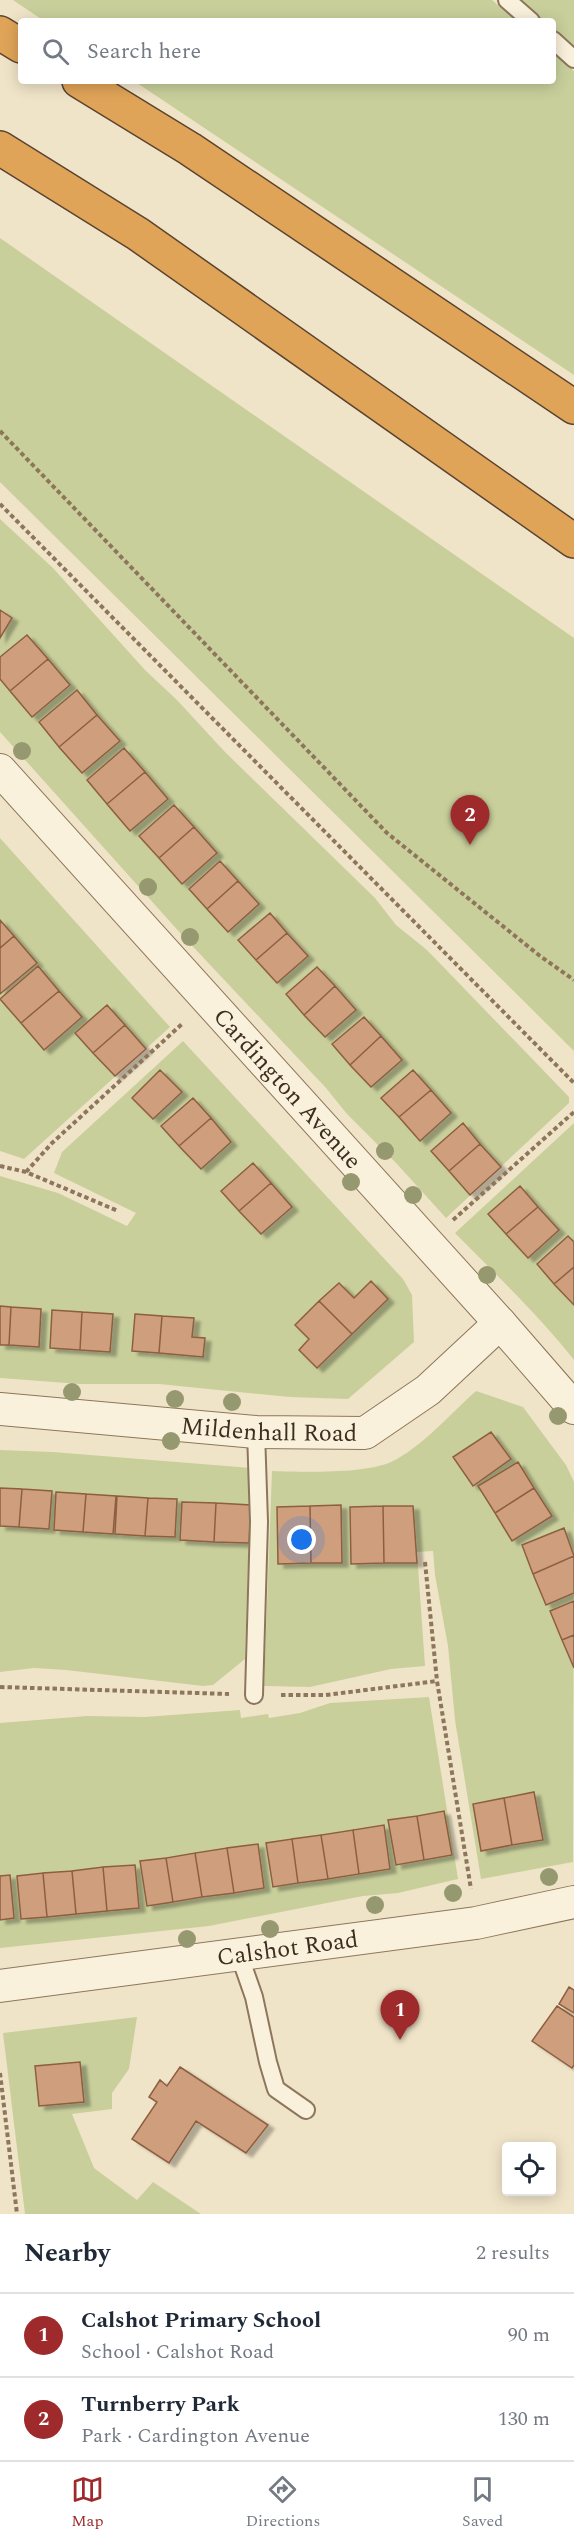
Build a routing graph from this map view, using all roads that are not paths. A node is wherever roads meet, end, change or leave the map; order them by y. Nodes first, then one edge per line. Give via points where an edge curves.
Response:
1 (507, 0) edge
2 (528, 18) edge
3 (0, 33) edge
4 (556, 43) edge
5 (18, 44) edge
6 (574, 59) edge
7 (84, 84) edge
8 (0, 148) edge
9 (574, 407) edge
10 (574, 541) edge
11 (0, 770) edge
12 (500, 1323) junction
13 (574, 1408) edge
14 (0, 1409) edge
15 (256, 1432) junction
16 (254, 1695) road end
17 (574, 1902) edge
18 (239, 1954) junction
19 (0, 1986) edge
20 (306, 2110) dead end

1 - 2 lane
3 - 5 highway
4 - 6 lane
7 - 9 highway via 190,149
8 - 10 highway via 138,234
11 - 12 street, Cardington Avenue
12 - 13 street, Cardington Avenue
12 - 15 street, Mildenhall Road via 428,1389 365,1433
14 - 15 street, Mildenhall Road
15 - 16 lane via 259,1522
17 - 18 street, Calshot Road via 476,1923
18 - 19 street, Calshot Road
18 - 20 lane via 254,1997 276,2089

